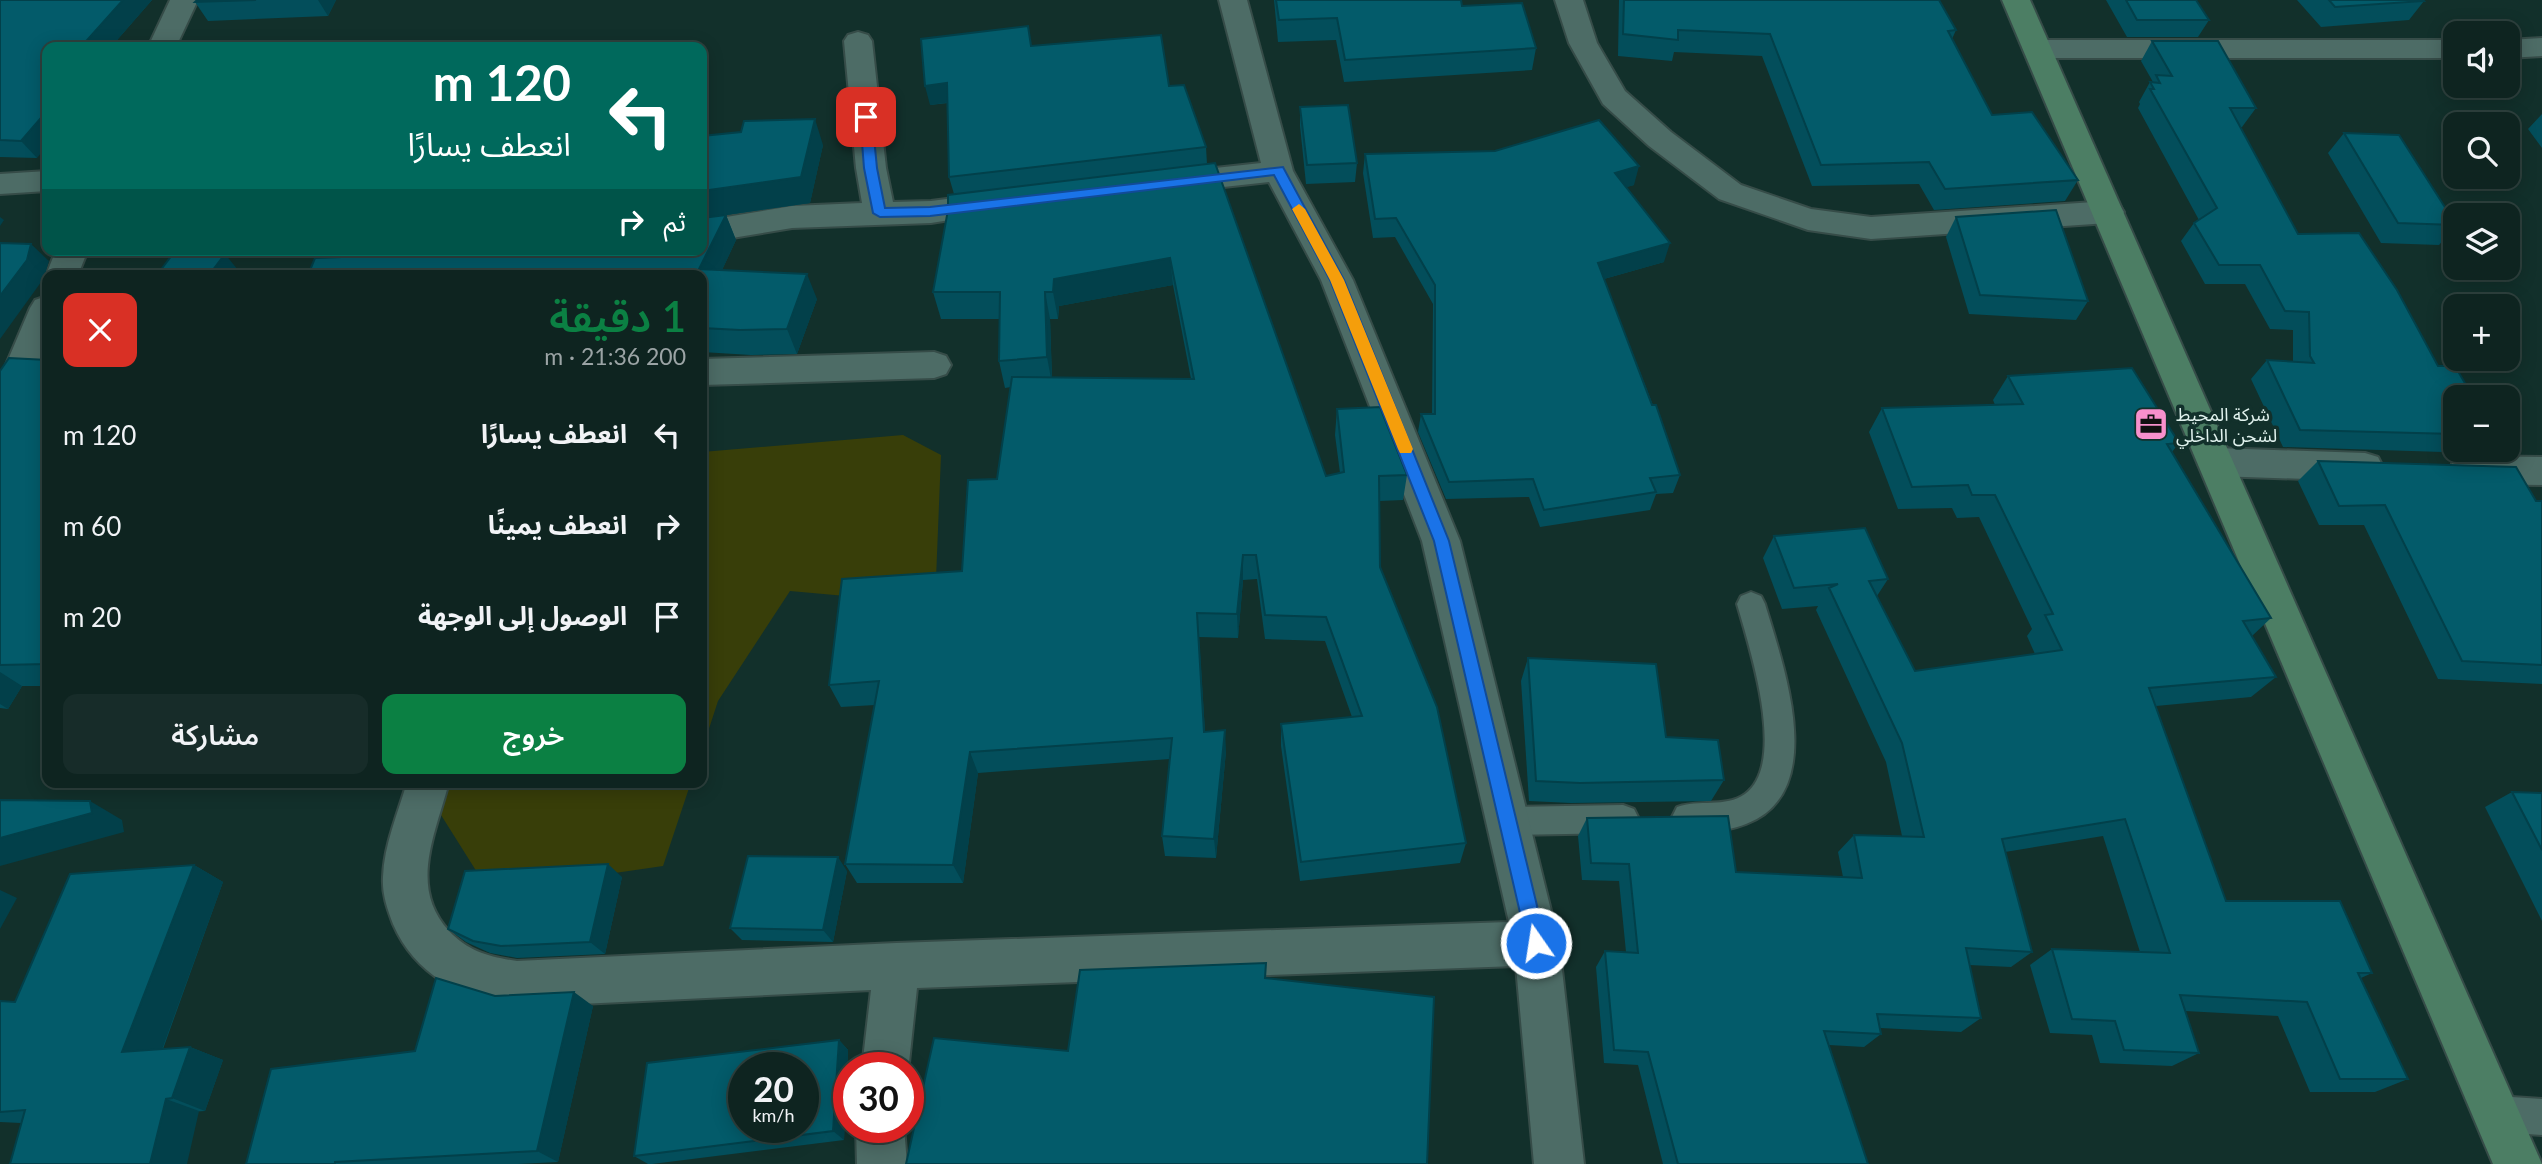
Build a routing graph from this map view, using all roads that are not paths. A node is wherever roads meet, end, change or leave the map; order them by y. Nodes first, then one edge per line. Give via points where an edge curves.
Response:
1 (184, 0) edge
2 (1233, 0) edge
3 (1569, 0) edge
4 (2016, 0) edge
5 (858, 41) dead end
6 (164, 42) edge
7 (2542, 47) edge
8 (2520, 48) edge
9 (2037, 49) junction
10 (2443, 49) edge
11 (1278, 170) junction
12 (42, 181) edge
13 (0, 184) edge
14 (1144, 186) edge
15 (1024, 201) edge
16 (2108, 212) junction
17 (880, 213) junction
18 (707, 231) edge
19 (353, 256) edge
20 (341, 270) edge
21 (42, 321) edge
22 (934, 365) dead end
23 (707, 372) edge
24 (22, 374) edge
25 (2216, 462) junction
26 (2392, 467) edge
27 (2432, 469) edge
28 (2542, 471) edge
29 (1751, 604) dead end
30 (427, 788) edge
31 (1507, 821) junction
32 (1536, 943) junction
33 (896, 965) junction
34 (888, 1052) edge
35 (2497, 1114) junction
36 (2542, 1117) edge
37 (880, 1143) edge
38 (881, 1164) edge
39 (1559, 1164) edge
40 (2518, 1164) edge

1 - 6 street
2 - 11 street
3 - 16 street via 1583,43 1614,97 1730,192 1808,219 1871,228
4 - 9 street
5 - 17 street
7 - 8 street
9 - 10 street
9 - 16 street
11 - 14 street
11 - 31 street via 1337,280 1441,541
12 - 13 street
15 - 17 street
16 - 25 street
17 - 18 street via 792,217
19 - 20 street
21 - 24 street
22 - 23 street
25 - 26 street
25 - 35 street
27 - 28 street
29 - 31 lane via 1775,692 1779,754 1768,794 1755,805 1722,817
30 - 33 street via 405,877 410,910 425,939 449,962 480,977 517,984
31 - 32 street
32 - 33 street
32 - 39 street
33 - 34 street
35 - 36 lane
35 - 40 street
37 - 38 street

